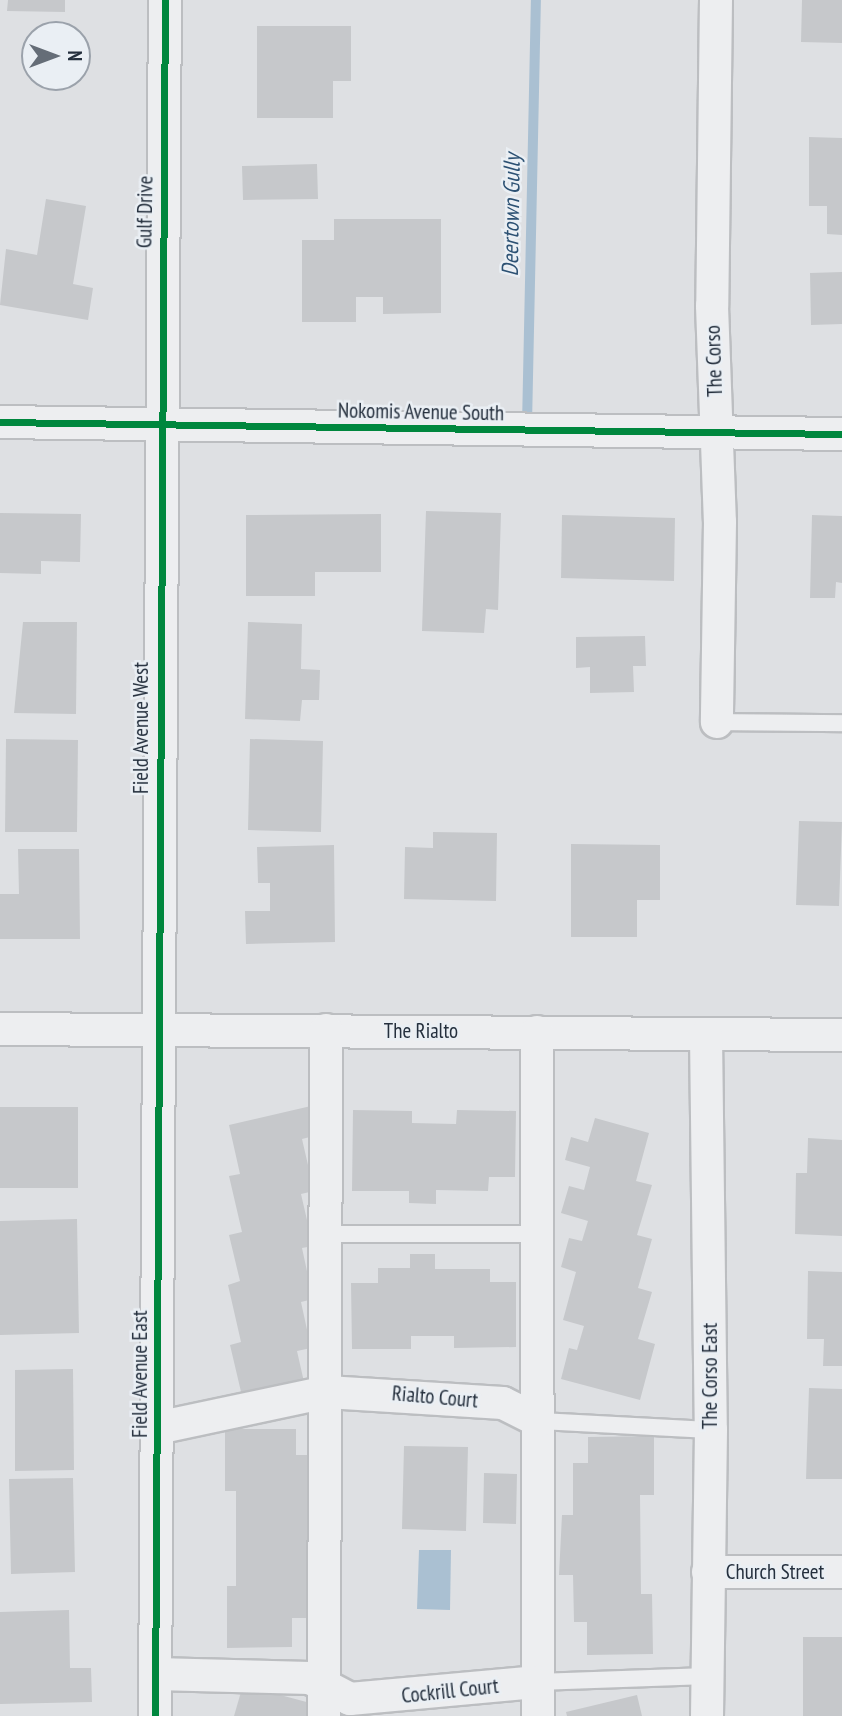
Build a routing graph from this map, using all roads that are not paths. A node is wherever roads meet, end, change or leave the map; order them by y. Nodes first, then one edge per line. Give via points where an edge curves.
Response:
1 (164, 0) edge
2 (716, 0) edge
3 (0, 422) edge
4 (160, 424) junction
5 (716, 433) junction
6 (842, 434) edge
7 (717, 722) joint
8 (842, 723) edge
9 (0, 1029) edge
10 (326, 1030) junction
11 (157, 1032) junction
12 (537, 1032) junction
13 (706, 1035) junction
14 (842, 1035) edge
15 (325, 1234) junction
16 (540, 1234) junction
17 (327, 1392) junction
18 (539, 1421) junction
19 (157, 1428) junction
20 (711, 1430) junction
21 (708, 1572) junction
22 (842, 1572) edge
23 (156, 1674) junction
24 (707, 1676) junction
25 (538, 1682) junction
26 (324, 1685) junction
27 (155, 1716) edge
28 (324, 1716) edge
29 (538, 1716) edge
30 (707, 1716) edge

1 - 4 street, Gulf Drive
2 - 5 street, The Corso via 712,306
3 - 4 street, Nokomis Avenue South
4 - 5 street, Nokomis Avenue South
4 - 11 street, Field Avenue West
5 - 6 street, Nokomis Avenue South
5 - 7 street, The Corso
7 - 8 lane
9 - 11 street, The Rialto
10 - 11 street, The Rialto
10 - 12 street, The Rialto
10 - 15 street
11 - 19 street, Field Avenue East
12 - 13 street, The Rialto
12 - 16 street
13 - 14 street, The Rialto
13 - 20 street, The Corso East
15 - 16 lane
15 - 17 street
16 - 18 street
17 - 18 street, Rialto Court via 503,1403
17 - 19 street, Rialto Court
17 - 26 street
18 - 20 lane
18 - 25 street
19 - 23 street, Field Avenue East
20 - 21 street, The Corso East
21 - 22 street, Church Street
21 - 24 street, The Corso East
23 - 26 street, Cockrill Court via 310,1678
23 - 27 street, Field Avenue East
24 - 25 lane
24 - 30 street, The Corso East
25 - 26 street, Cockrill Court via 350,1699
25 - 29 street
26 - 28 street

